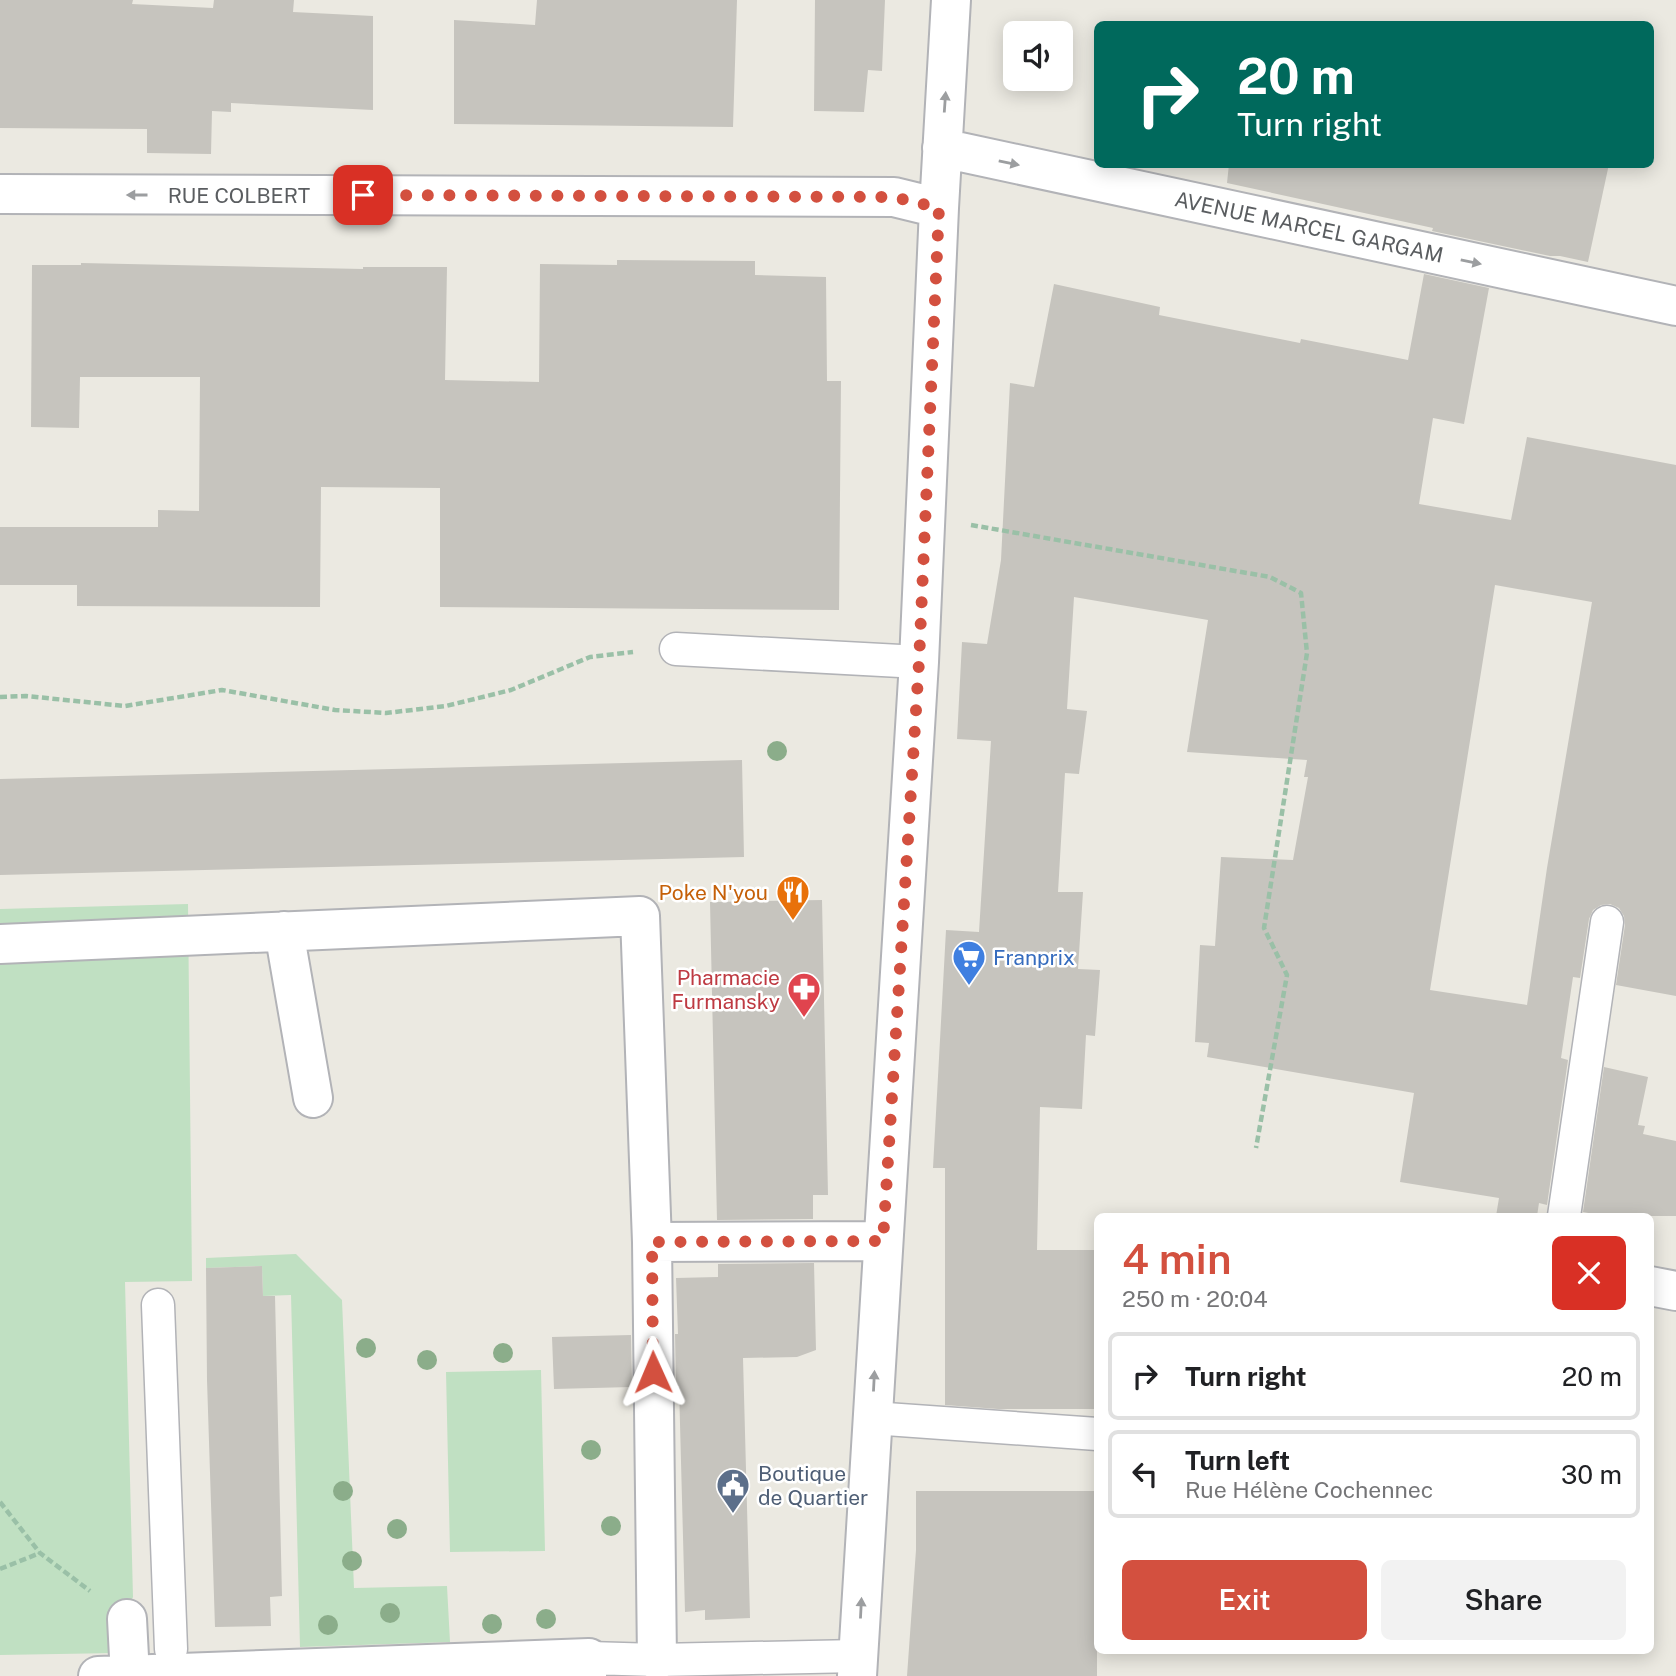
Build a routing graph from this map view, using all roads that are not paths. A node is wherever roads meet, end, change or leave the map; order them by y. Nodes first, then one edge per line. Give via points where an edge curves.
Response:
1 (951, 0) edge
2 (942, 148) junction
3 (0, 194) edge
4 (939, 208) junction
5 (1676, 306) edge
6 (676, 649) road end
7 (919, 662) junction
8 (1607, 922) dead end
9 (284, 931) junction
10 (0, 944) edge
11 (313, 1098) dead end
12 (1564, 1213) edge
13 (883, 1241) junction
14 (652, 1242) junction
15 (1654, 1287) edge
16 (1676, 1291) edge
17 (158, 1305) dead end
18 (872, 1418) junction
19 (1094, 1434) edge
20 (127, 1619) dead end
21 (171, 1649) dead end
22 (657, 1660) junction
23 (857, 1666) edge
24 (589, 1667) edge
25 (98, 1676) edge
26 (130, 1676) edge

2 -> 1 street
2 - 4 street
2 -> 5 street, AVENUE MARCEL GARGAM
4 -> 3 street, RUE COLBERT via 894,197
4 - 7 street
6 - 7 lane
7 - 13 street
8 - 12 lane
9 - 10 street
9 - 11 street
9 - 14 street via 640,916
13 - 14 street
18 -> 13 street
14 - 22 street
15 - 16 street
17 - 21 lane
18 - 19 lane
23 -> 18 street
20 - 26 street
22 - 23 lane
22 - 24 lane
24 - 26 street
25 - 26 street

